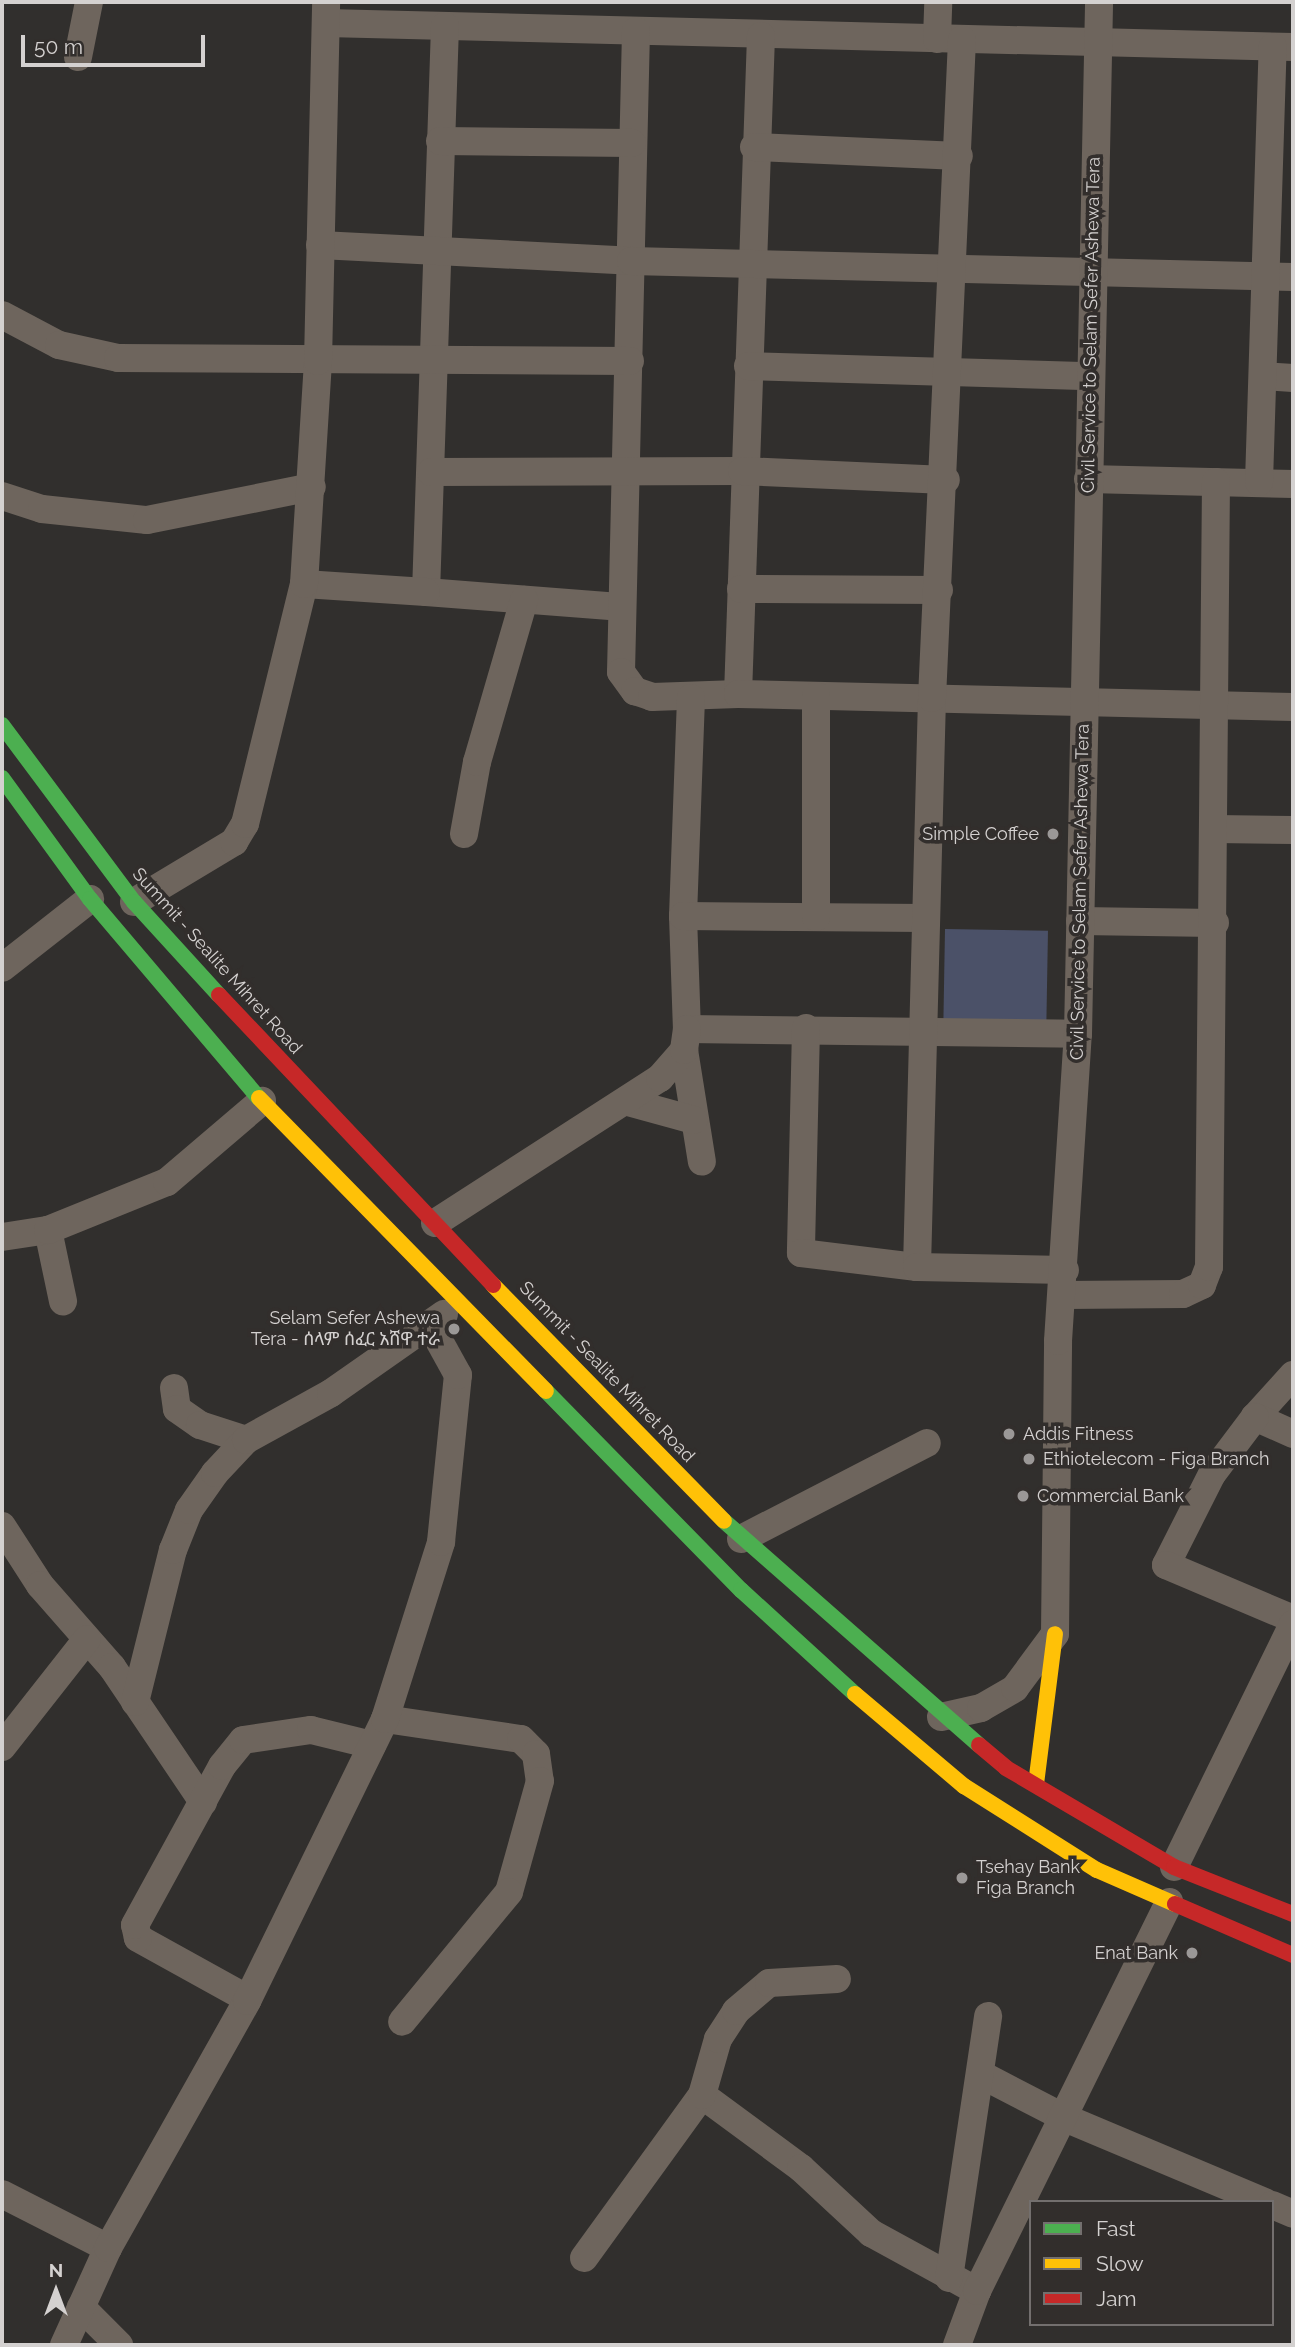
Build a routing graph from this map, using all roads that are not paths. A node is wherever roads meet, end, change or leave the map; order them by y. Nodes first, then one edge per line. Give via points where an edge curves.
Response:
1 (89, 2) edge
2 (938, 2) edge
3 (1099, 2) edge
4 (326, 12) edge
5 (477, 14) edge
6 (505, 15) edge
7 (445, 26) junction
8 (636, 31) junction
9 (761, 36) junction
10 (949, 40) junction
11 (1098, 40) junction
12 (1283, 47) edge
13 (78, 57) dead end
14 (440, 141) junction
15 (632, 143) junction
16 (754, 147) junction
17 (959, 156) junction
18 (1282, 165) edge
19 (320, 245) junction
20 (436, 252) junction
21 (631, 261) junction
22 (751, 262) junction
23 (954, 268) junction
24 (1090, 269) junction
25 (1280, 277) edge
26 (2, 315) edge
27 (431, 355) junction
28 (318, 361) junction
29 (630, 361) junction
30 (748, 366) junction
31 (949, 374) junction
32 (1090, 376) junction
33 (1264, 376) junction
34 (1293, 378) edge
35 (627, 470) junction
36 (742, 471) junction
37 (431, 472) junction
38 (1088, 479) junction
39 (946, 481) junction
40 (1216, 482) junction
41 (1259, 482) junction
42 (1293, 484) edge
43 (312, 487) junction
44 (2, 496) edge
45 (304, 584) junction
46 (741, 589) junction
47 (939, 590) junction
48 (426, 592) junction
49 (524, 600) junction
50 (619, 607) junction
51 (738, 694) junction
52 (816, 696) junction
53 (691, 698) junction
54 (932, 698) junction
55 (1214, 704) junction
56 (1084, 705) junction
57 (1293, 707) edge
58 (2, 725) edge
59 (2, 778) edge
60 (1215, 829) junction
61 (1293, 830) edge
62 (464, 834) dead end
63 (90, 899) junction
64 (134, 902) junction
65 (682, 916) junction
66 (816, 917) junction
67 (925, 918) junction
68 (1080, 921) junction
69 (1215, 923) junction
70 (2, 968) edge
71 (921, 1027) junction
72 (806, 1028) junction
73 (1077, 1034) junction
74 (686, 1040) junction
75 (262, 1101) junction
76 (628, 1102) junction
77 (694, 1120) junction
78 (702, 1162) dead end
79 (373, 1163) junction
80 (348, 1186) junction
81 (435, 1223) junction
82 (48, 1230) junction
83 (2, 1237) edge
84 (917, 1267) junction
85 (1065, 1282) junction
86 (63, 1301) dead end
87 (458, 1301) junction
88 (431, 1326) junction
89 (1293, 1375) edge
90 (174, 1388) dead end
91 (1255, 1417) junction
92 (1293, 1434) edge
93 (246, 1440) junction
94 (927, 1443) dead end
95 (2, 1526) edge
96 (741, 1539) junction
97 (1293, 1621) edge
98 (1055, 1634) junction
99 (87, 1639) junction
100 (135, 1702) junction
101 (941, 1717) junction
102 (385, 1719) junction
103 (372, 1745) junction
104 (2, 1747) edge
105 (1036, 1784) junction
106 (203, 1802) junction
107 (1174, 1867) junction
108 (1169, 1902) junction
109 (1293, 1914) edge
110 (1293, 1955) edge
111 (837, 1979) dead end
112 (248, 1999) junction
113 (988, 2016) dead end
114 (401, 2022) dead end
115 (980, 2074) junction
116 (702, 2095) junction
117 (1065, 2118) junction
118 (2, 2194) edge
119 (1260, 2200) edge
120 (1274, 2206) edge
121 (1293, 2214) edge
122 (108, 2248) junction
123 (584, 2258) dead end
124 (950, 2278) junction
125 (976, 2291) junction
126 (81, 2307) junction
127 (64, 2345) edge
128 (120, 2345) edge
129 (957, 2345) edge

1 - 13 street
2 - 10 street
3 - 11 street, Civil Service to Selam Sefer Ashewa Tera
4 - 7 street
4 - 19 street
5 - 6 street
5 - 7 street
6 - 8 street
7 - 14 street
8 - 9 street
8 - 15 street
9 - 10 street
9 - 16 street
10 - 11 street
10 - 17 street
11 - 12 street
11 - 24 street, Civil Service to Selam Sefer Ashewa Tera
12 - 18 street
14 - 15 street
14 - 20 street
15 - 21 street
16 - 17 street
16 - 22 street
17 - 23 street
18 - 25 street
19 - 20 street
19 - 28 street
20 - 21 street
20 - 27 street
21 - 22 street
21 - 29 street
22 - 23 street
22 - 30 street
23 - 24 street
23 - 31 street
24 - 25 street
24 - 32 street, Civil Service to Selam Sefer Ashewa Tera
25 - 33 street
26 - 28 street via 60,345 118,358
27 - 28 street
27 - 29 street
27 - 37 street
28 - 43 street
29 - 35 street
30 - 31 street
30 - 36 street
31 - 32 street
31 - 39 street
32 - 38 street, Civil Service to Selam Sefer Ashewa Tera
33 - 34 street
33 - 41 street
35 - 36 street
35 - 37 street
35 - 50 street
36 - 39 street
36 - 46 street
37 - 48 street
38 - 40 street
38 - 56 street, Civil Service to Selam Sefer Ashewa Tera
39 - 47 street
40 - 41 street
40 - 55 street
41 - 42 street
43 - 44 street via 147,520 42,509
43 - 45 street
45 - 48 street
45 - 64 street via 245,824 234,842
46 - 47 street
46 - 51 street
47 - 54 street
48 - 49 street
49 - 50 street
49 - 62 street via 477,762
50 - 53 street via 621,672 635,691
51 - 52 street
51 - 53 street
52 - 54 street
52 - 66 street
53 - 65 street
54 - 56 street
54 - 67 street
55 - 56 street
55 - 57 street
55 - 60 street
56 - 68 street, Civil Service to Selam Sefer Ashewa Tera
58 - 64 main road, Summit - Sealite Mihret Road
59 - 63 main road
60 - 61 street
60 - 69 street
63 - 70 street
63 - 75 main road
64 - 79 main road, Summit - Sealite Mihret Road
65 - 66 street
65 - 74 street
66 - 67 street
67 - 71 street
68 - 69 street
68 - 73 street, Civil Service to Selam Sefer Ashewa Tera
69 - 85 street via 1209,1267 1202,1285 1183,1294
71 - 72 street
71 - 73 street
71 - 84 street
72 - 74 street
72 - 84 street via 801,1253
73 - 85 street, Civil Service to Selam Sefer Ashewa Tera
74 - 76 street
74 - 77 street
75 - 80 main road
75 - 82 street via 167,1182
76 - 77 street
76 - 81 street via 582,1124
77 - 78 street
79 - 80 main road
79 - 81 main road, Summit - Sealite Mihret Road
80 - 87 main road
81 - 96 main road, Summit - Sealite Mihret Road
82 - 83 street
82 - 86 street
84 - 85 street
85 - 98 street, Civil Service to Selam Sefer Ashewa Tera via 1058,1341
87 - 88 street
87 - 108 main road via 741,1590 884,1721 994,1807 1097,1870
88 - 93 street
88 - 102 street via 458,1374 441,1542
89 - 91 street
90 - 93 street via 177,1409 200,1425
91 - 92 street
91 - 97 street via 1212,1474 1166,1565
93 - 100 street via 189,1510
94 - 96 street
95 - 99 street via 40,1584
96 - 101 main road, Summit - Sealite Mihret Road
97 - 107 street
98 - 101 street via 1015,1688 981,1708
98 - 105 main road
99 - 100 street
99 - 104 street
100 - 106 street
101 - 105 main road, Summit - Sealite Mihret Road
102 - 103 street
102 - 114 street via 521,1739 536,1754 540,1781 509,1892
103 - 106 street via 311,1730 243,1741
103 - 112 street
105 - 107 main road, Summit - Sealite Mihret Road
106 - 112 street via 135,1925 138,1938
107 - 109 main road, Summit - Sealite Mihret Road
108 - 110 main road
108 - 117 street
111 - 116 street via 769,1983 752,1995 718,2039
112 - 122 street
113 - 115 street
115 - 117 street
115 - 124 street
116 - 123 street
116 - 124 street via 801,2168 871,2233
117 - 119 street
117 - 125 street
118 - 122 street
120 - 121 street
122 - 126 street
124 - 125 street
125 - 129 street
126 - 127 street
126 - 128 street

